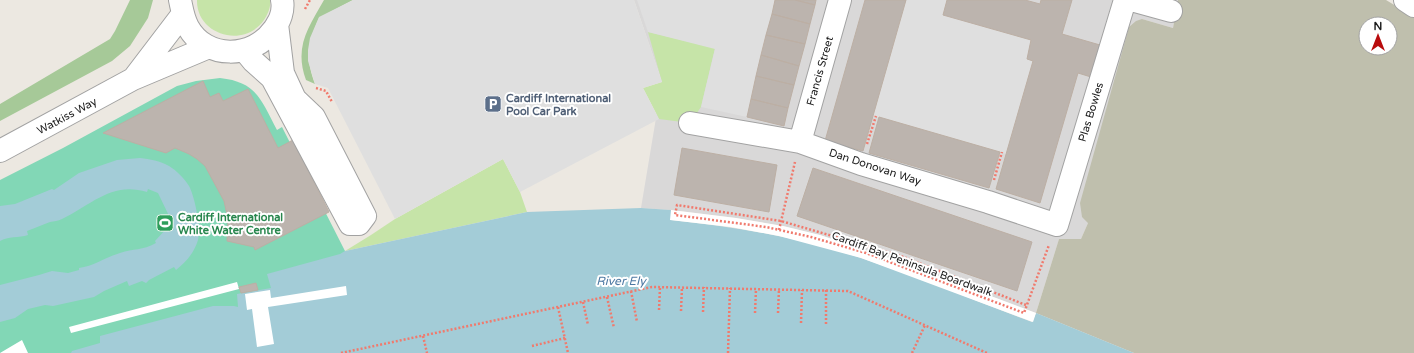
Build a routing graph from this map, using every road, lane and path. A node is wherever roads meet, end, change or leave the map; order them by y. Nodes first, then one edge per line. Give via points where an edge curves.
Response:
1 (840, 0) edge
2 (1125, 0) edge
3 (1131, 0) edge
4 (1405, 0) edge
5 (1414, 6) edge
6 (182, 7) edge
7 (282, 7) edge
8 (1171, 11) dead end
9 (209, 47) junction
10 (244, 50) junction
11 (133, 79) junction
12 (876, 116) dead end
13 (690, 123) dead end
14 (800, 142) junction
15 (0, 151) edge
16 (1002, 152) dead end
17 (861, 164) junction
18 (988, 202) junction
19 (781, 221) junction
20 (1057, 225) junction
21 (779, 230) junction
22 (660, 287) junction
23 (682, 287) junction
24 (704, 287) junction
25 (730, 288) junction
26 (756, 289) junction
27 (779, 289) junction
28 (802, 290) junction
29 (826, 290) junction
30 (631, 291) junction
31 (607, 296) junction
32 (583, 302) junction
33 (1026, 305) junction
34 (558, 308) junction
35 (659, 310) dead end
36 (681, 311) dead end
37 (703, 312) dead end
38 (755, 313) dead end
39 (778, 313) dead end
40 (637, 322) dead end
41 (801, 323) dead end
42 (588, 325) dead end
43 (826, 325) dead end
44 (925, 325) junction
45 (614, 328) dead end
46 (423, 336) junction
47 (565, 338) junction
48 (532, 346) dead end
49 (341, 353) edge
50 (427, 353) edge
51 (568, 353) edge
52 (728, 353) edge
53 (912, 353) edge
54 (986, 353) edge

1 - 14 street, Francis Street
2 - 20 street, Plas Bowles
3 - 8 street
4 - 5 street
6 - 9 street via 188,28 197,39
6 - 11 street, Watkiss Way
7 - 10 street via 269,36 258,45
7 - 10 street via 282,73 295,99 314,117 365,216 359,224 350,224 272,78
9 - 10 street via 220,51
9 - 11 street, Watkiss Way
11 - 15 street, Watkiss Way
12 - 17 path
13 - 14 street, Dan Donovan Way
14 - 17 street, Dan Donovan Way
14 - 19 path
16 - 18 path
17 - 18 street, Dan Donovan Way
18 - 20 street, Dan Donovan Way
19 - 21 path
19 - 21 path, Cardiff Bay Peninsula Boardwalk via 677,205 675,215
19 - 33 path via 901,256
20 - 33 path
21 - 33 path, Cardiff Bay Peninsula Boardwalk via 866,254 1024,313
22 - 23 path
22 - 30 path
22 - 35 path
23 - 24 path
23 - 36 path
24 - 25 path
24 - 37 path
25 - 26 path
25 - 52 path
26 - 27 path
26 - 38 path
27 - 28 path
27 - 39 path
28 - 29 path
28 - 41 path
29 - 43 path
29 - 44 path via 848,291
30 - 31 path
30 - 40 path
31 - 32 path
31 - 45 path
32 - 34 path
32 - 42 path
34 - 46 path
34 - 47 path
44 - 53 path
44 - 54 path
46 - 49 path
46 - 50 path
47 - 48 path
47 - 51 path

